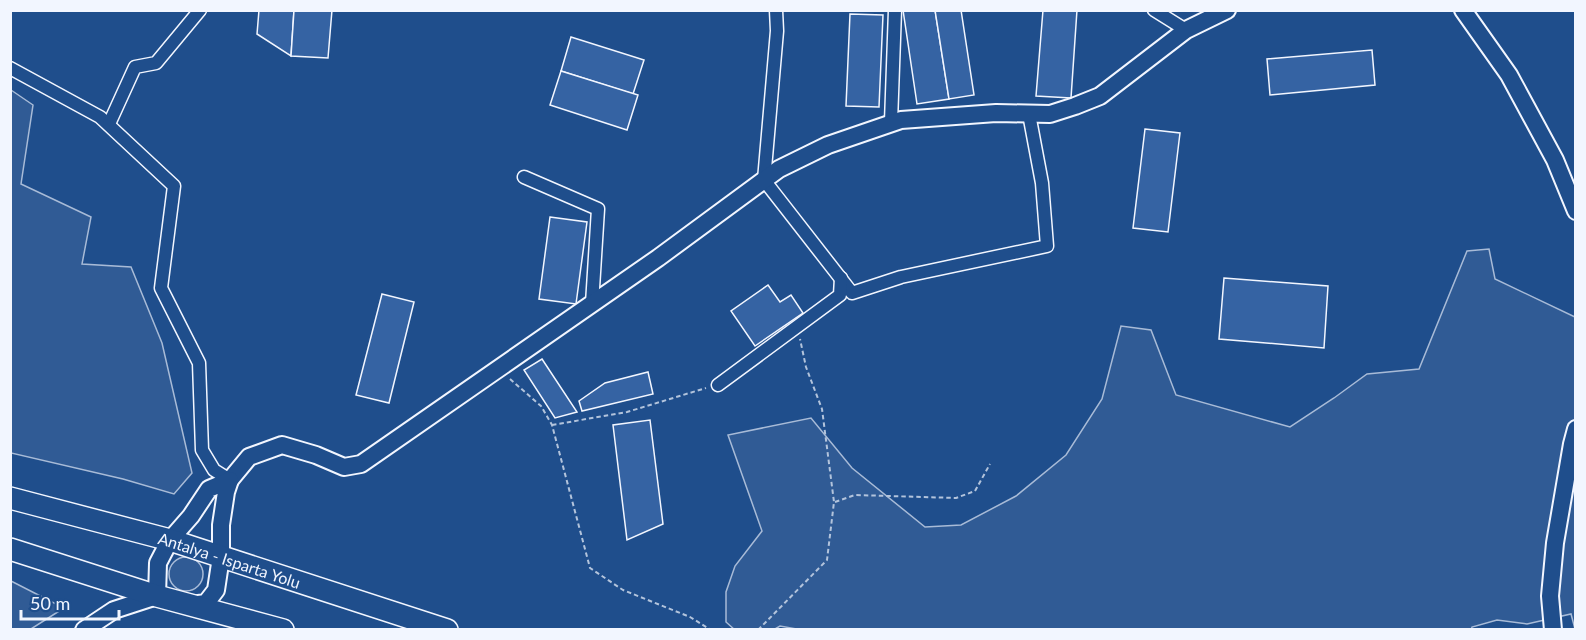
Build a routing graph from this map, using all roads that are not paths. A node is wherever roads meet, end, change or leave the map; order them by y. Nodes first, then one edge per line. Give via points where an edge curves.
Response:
1 (200, 10) edge
2 (776, 10) edge
3 (895, 10) edge
4 (1154, 10) edge
5 (1227, 10) edge
6 (1463, 10) edge
7 (1186, 30) junction
8 (10, 68) edge
9 (1029, 114) junction
10 (891, 122) junction
11 (109, 124) junction
12 (524, 177) dead end
13 (764, 180) junction
14 (1575, 211) edge
15 (841, 278) junction
16 (592, 304) junction
17 (718, 385) road end
18 (1575, 429) edge
19 (230, 480) junction
20 (10, 498) edge
21 (170, 540) junction
22 (10, 549) edge
23 (220, 556) junction
24 (157, 596) junction
25 (191, 605) junction
26 (84, 630) edge
27 (283, 630) edge
28 (447, 630) edge
29 (1553, 630) edge

1 - 11 street via 156,63 135,67
2 - 13 street
3 - 10 street
4 - 7 street
5 - 7 street
6 - 14 street via 1509,75 1555,160
7 - 9 street via 1100,96 1050,114
8 - 11 street
9 - 10 street
9 - 15 street via 1042,183 1047,246 901,277 852,293
10 - 13 street via 828,145
11 - 19 street via 174,186 161,288 199,363 201,450 214,470
12 - 16 street via 598,209
13 - 15 street
13 - 16 street
15 - 17 street via 840,295
16 - 19 street via 361,464 344,467 282,446 249,457
18 - 29 street via 1555,543 1550,596
19 - 21 street via 209,489
19 - 23 street via 221,525
20 - 21 highway, Antalya - Isparta Yolu
21 - 23 highway, Antalya - Isparta Yolu
21 - 24 street via 158,563
22 - 24 highway
23 - 25 street via 216,590 206,603
23 - 28 highway, Antalya - Isparta Yolu
24 - 25 highway
24 - 26 street via 114,610
25 - 27 highway

